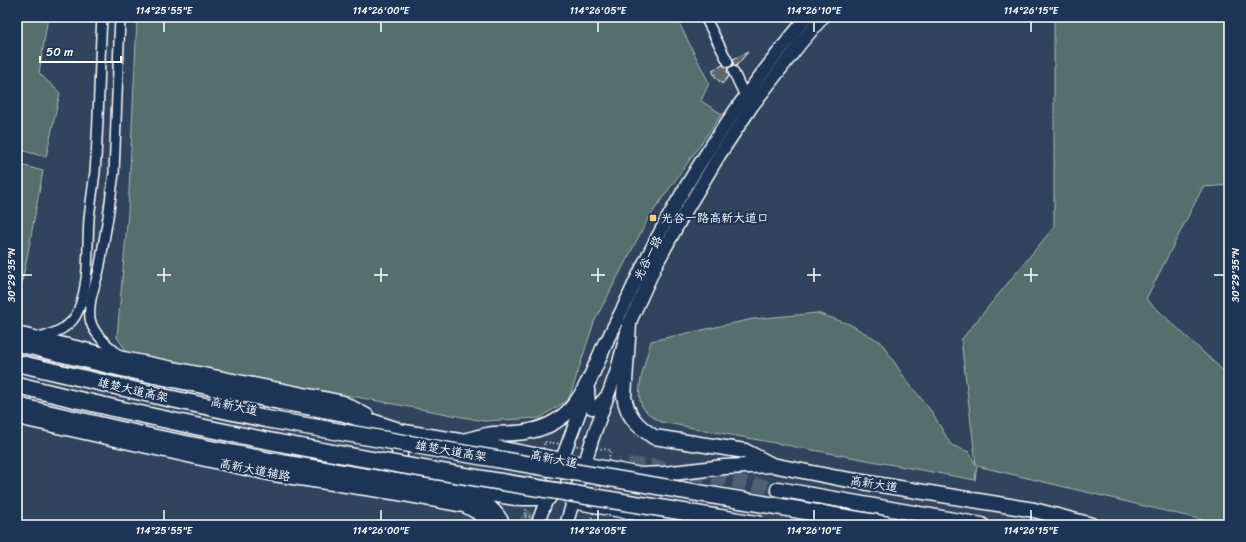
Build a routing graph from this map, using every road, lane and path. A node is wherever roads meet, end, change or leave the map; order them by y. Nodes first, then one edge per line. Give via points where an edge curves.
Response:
1 (102, 17) edge
2 (120, 17) edge
3 (705, 17) edge
4 (807, 17) edge
5 (823, 17) edge
6 (728, 62) dead end
7 (733, 71) dead end
8 (745, 96) junction
9 (629, 324) junction
10 (17, 333) edge
11 (40, 338) junction
12 (606, 342) junction
13 (17, 343) edge
14 (17, 358) edge
15 (124, 358) junction
16 (17, 364) edge
17 (17, 385) edge
18 (588, 390) junction
19 (17, 392) edge
20 (608, 395) junction
21 (17, 406) edge
22 (17, 418) edge
23 (341, 426) junction
24 (396, 430) junction
25 (460, 441) junction
26 (561, 460) junction
27 (585, 465) junction
28 (772, 465) junction
29 (382, 467) junction
30 (703, 470) junction
31 (778, 489) tunnel mouth
32 (465, 493) junction
33 (548, 497) junction
34 (573, 501) junction
35 (699, 524) edge
36 (488, 525) edge
37 (502, 525) edge
38 (537, 525) edge
39 (566, 525) edge
40 (702, 525) edge
41 (762, 525) edge
42 (888, 525) edge
43 (982, 525) edge
44 (1092, 525) edge

1 - 11 street via 95,172 83,297 78,313 70,323 58,332
2 - 15 street via 114,173 100,264 91,298 90,319 98,335
3 - 6 street
4 - 8 main road, 光谷一路
5 - 9 main road, 光谷一路 via 757,100 720,154 656,265
7 - 8 street
8 - 12 main road, 光谷一路 via 679,198 641,268
9 - 20 main road, 光谷一路
9 - 28 main road via 624,396 626,408 645,431 654,437 745,451
10 - 11 main road
11 - 15 main road
12 - 18 main road, 光谷一路
12 - 25 main road via 578,402 565,416 531,432 492,434
13 - 24 highway via 126,369 344,413
14 - 23 main road, 高新大道 via 166,392
15 - 24 main road via 343,402
16 - 42 highway, 雄楚大道高架, bridge via 266,419
17 - 41 highway, 雄楚大道高架, bridge via 156,418 260,439
18 - 20 main road via 589,405 592,408 597,407
18 - 26 main road, 光谷一路
19 - 29 main road via 152,423
20 - 27 main road, 光谷一路
21 - 32 highway via 275,462
22 - 36 main road, 高新大道辅路 via 273,475 464,506 477,513
23 - 24 main road, 高新大道
23 - 29 main road via 386,435 398,447 400,455 396,461
24 - 25 main road, 高新大道
25 - 26 main road, 高新大道
26 - 27 main road, 高新大道
26 - 33 main road, 光谷一路
27 - 30 main road, 高新大道 via 641,475
27 - 34 main road, 光谷一路
28 - 30 main road, 高新大道
28 - 44 main road, 高新大道 via 1034,510
29 - 33 main road
30 - 35 main road via 685,481 676,494 678,509
31 - 43 main road
32 - 33 highway
32 - 37 highway via 486,504
33 - 34 main road
33 - 38 main road, 光谷一路
34 - 35 main road
34 - 39 main road, 光谷一路
35 - 40 main road

